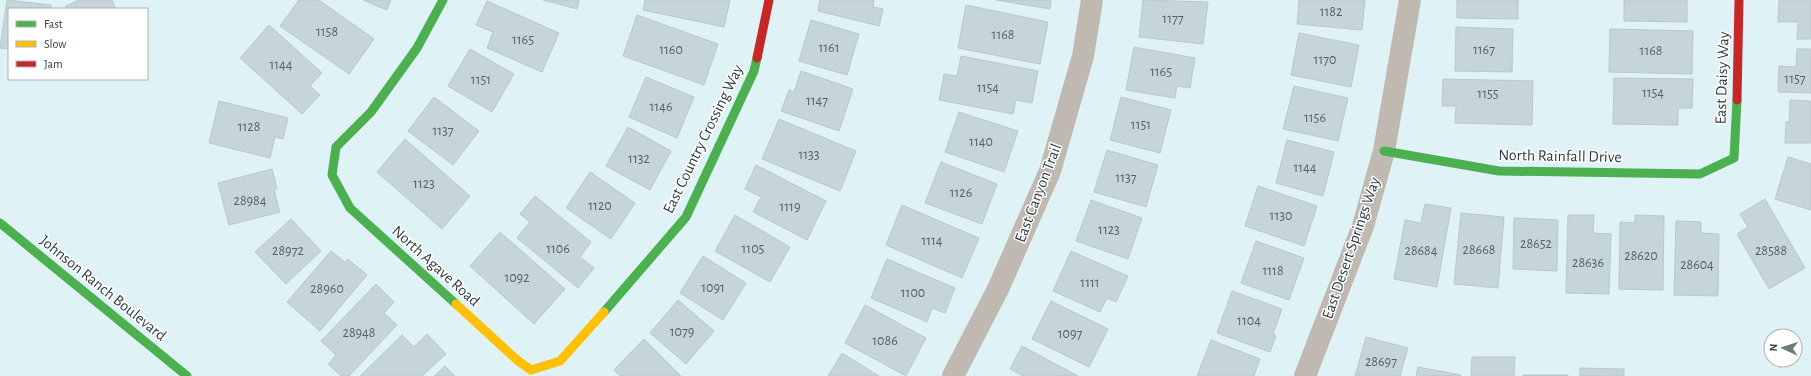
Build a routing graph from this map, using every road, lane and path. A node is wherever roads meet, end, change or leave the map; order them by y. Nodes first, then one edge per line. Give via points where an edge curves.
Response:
1 (443, 0) edge
2 (769, 0) edge
3 (1092, 0) edge
4 (1410, 0) edge
5 (1738, 0) edge
6 (1384, 150) junction
7 (1734, 158) joint
8 (0, 223) edge
9 (531, 370) joint
10 (187, 376) edge
11 (953, 376) edge
12 (1305, 376) edge

1 - 9 street, North Agave Road via 413,54 371,112 336,147 332,176 350,208
2 - 9 street, East Country Crossing Way via 754,71 686,217 560,361
3 - 11 street, East Canyon Trail via 1083,56 1050,171 998,289
4 - 6 street, East Desert Springs Way
5 - 7 street, East Daisy Way
6 - 7 street, North Rainfall Drive via 1499,172 1700,174
6 - 12 street, East Desert Springs Way via 1363,226
8 - 10 street, Johnson Ranch Boulevard

